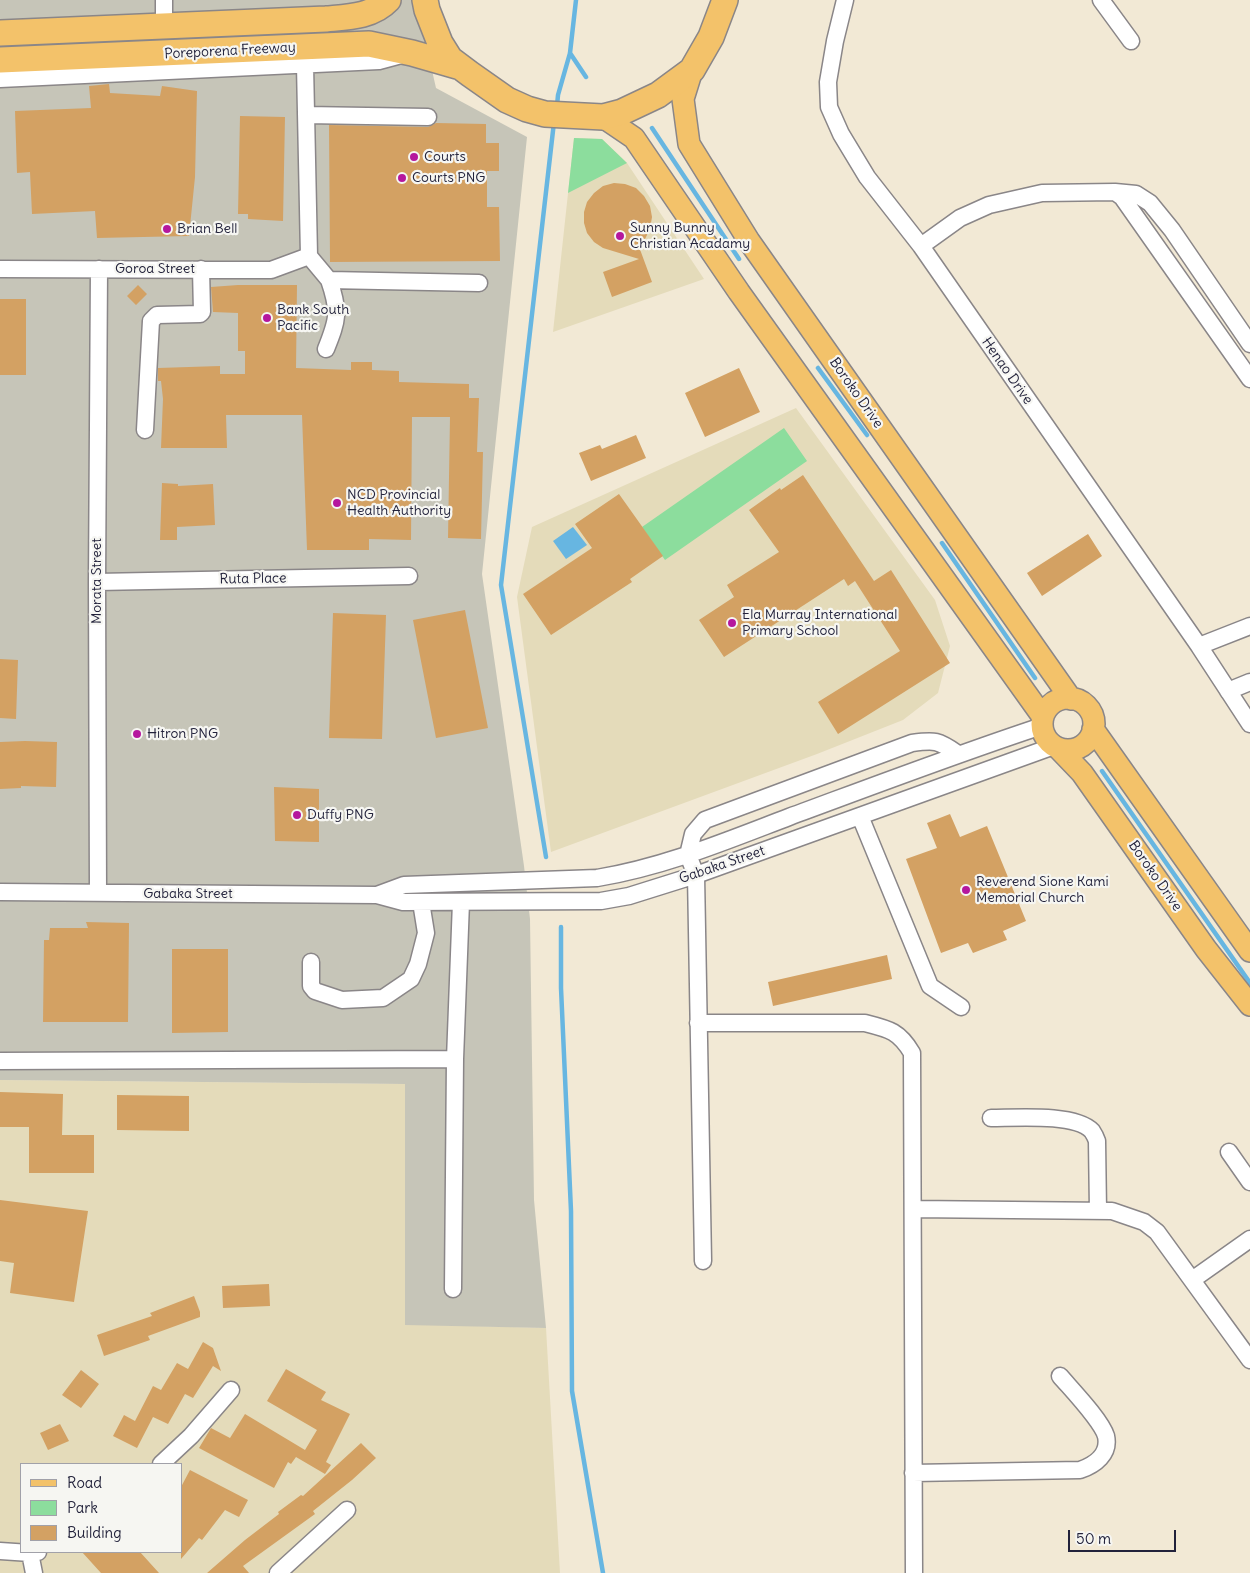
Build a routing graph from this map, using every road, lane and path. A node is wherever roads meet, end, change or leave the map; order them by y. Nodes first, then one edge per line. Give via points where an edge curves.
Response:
1 (164, 0) edge
2 (388, 0) edge
3 (425, 0) edge
4 (726, 0) edge
5 (845, 0) edge
6 (1103, 1) edge
7 (164, 27) junction
8 (0, 33) edge
9 (1131, 41) dead end
10 (412, 53) junction
11 (0, 60) edge
12 (305, 65) junction
13 (457, 66) junction
14 (692, 70) junction
15 (0, 79) edge
16 (306, 115) junction
17 (428, 117) dead end
18 (596, 117) junction
19 (1119, 195) junction
20 (920, 246) junction
21 (309, 256) junction
22 (0, 268) edge
23 (99, 269) junction
24 (202, 269) junction
25 (329, 280) junction
26 (478, 283) dead end
27 (1250, 344) edge
28 (326, 350) dead end
29 (1250, 378) edge
30 (144, 430) dead end
31 (409, 576) dead end
32 (97, 582) junction
33 (1250, 626) edge
34 (1199, 646) junction
35 (1250, 682) edge
36 (1228, 691) junction
37 (1071, 699) junction
38 (1043, 722) junction
39 (1250, 724) edge
40 (1093, 729) junction
41 (1056, 747) junction
42 (958, 754) junction
43 (860, 816) junction
44 (688, 855) junction
45 (696, 875) junction
46 (0, 892) edge
47 (98, 893) junction
48 (377, 895) junction
49 (421, 902) junction
50 (461, 902) junction
51 (1250, 951) edge
52 (311, 962) dead end
53 (1250, 1005) edge
54 (960, 1007) dead end
55 (698, 1023) junction
56 (454, 1059) junction
57 (0, 1061) edge
58 (991, 1118) dead end
59 (1229, 1152) dead end
60 (1250, 1182) edge
61 (913, 1208) junction
62 (1098, 1211) junction
63 (1250, 1239) edge
64 (703, 1261) dead end
65 (1192, 1280) junction
66 (453, 1289) dead end
67 (1250, 1360) edge
68 (1060, 1376) dead end
69 (231, 1390) dead end
70 (162, 1463) edge
71 (913, 1473) junction
72 (347, 1510) dead end
73 (0, 1551) edge
74 (20, 1552) edge
75 (34, 1553) edge
76 (34, 1573) edge
77 (278, 1573) edge
78 (914, 1573) edge

1 - 7 street
2 - 7 highway, Poreporena Freeway via 374,11 326,20
3 - 13 highway via 440,43
4 - 14 highway
5 - 20 street, Henao Drive via 828,82 829,107 867,177
6 - 9 street
7 - 8 highway, Poreporena Freeway
10 - 11 highway, Poreporena Freeway via 369,44
10 - 12 street via 379,61
10 - 13 highway, Poreporena Freeway
12 - 15 street
12 - 16 street
13 - 18 highway via 507,100 527,109 545,114
14 - 18 highway via 658,95 622,112
14 - 37 main road, Boroko Drive via 683,99 689,144 749,241
16 - 17 street
16 - 21 street
18 - 38 main road via 634,138
19 - 20 street via 1042,194 989,205 960,218
19 - 27 street via 1136,194 1150,204 1172,230
19 - 29 street
20 - 34 street, Henao Drive
21 - 24 street, Goroa Street via 271,270
21 - 25 street
22 - 23 street, Goroa Street
23 - 24 street, Goroa Street
23 - 32 street, Morata Street
24 - 30 street via 202,312 157,315 151,321
25 - 26 street
25 - 28 street via 337,318
31 - 32 street, Ruta Place
32 - 47 street, Morata Street
33 - 34 street
34 - 36 street, Henao Drive
35 - 36 street
36 - 39 street, Henao Drive
37 - 38 main road via 1054,703 1047,709
37 - 40 main road via 1086,706 1094,721
38 - 41 main road via 1046,737
38 - 42 street, Gabaka Street
40 - 41 main road via 1083,745 1071,750
40 - 51 main road
41 - 43 street, Gabaka Street
41 - 53 main road, Boroko Drive via 1082,773 1206,949
42 - 44 street, Gabaka Street
42 - 44 street via 942,742 929,741 912,743 864,760 705,820 693,834
43 - 45 street, Gabaka Street
43 - 54 street via 930,986
44 - 45 street
44 - 48 street, Gabaka Street via 624,874 597,878 404,885
45 - 50 street, Gabaka Street via 629,896 601,901
45 - 55 street
46 - 47 street, Gabaka Street
47 - 48 street, Gabaka Street
48 - 49 street, Gabaka Street via 403,902
49 - 50 street, Gabaka Street
49 - 52 street via 426,933 418,964 411,979 383,998 342,1000 315,991 311,986
50 - 56 street
55 - 61 street via 865,1023 890,1029 900,1036 912,1053
55 - 64 street
56 - 57 street
56 - 66 street
58 - 62 street via 1059,1118 1084,1125 1093,1132 1097,1142
59 - 60 street
61 - 62 street
61 - 71 street
62 - 65 street via 1112,1211 1144,1222 1157,1232
63 - 65 street
65 - 67 street
68 - 71 street via 1097,1420 1106,1436 1106,1448 1093,1466 1080,1470
69 - 70 street
71 - 78 street
72 - 77 street
73 - 74 street
75 - 76 street

